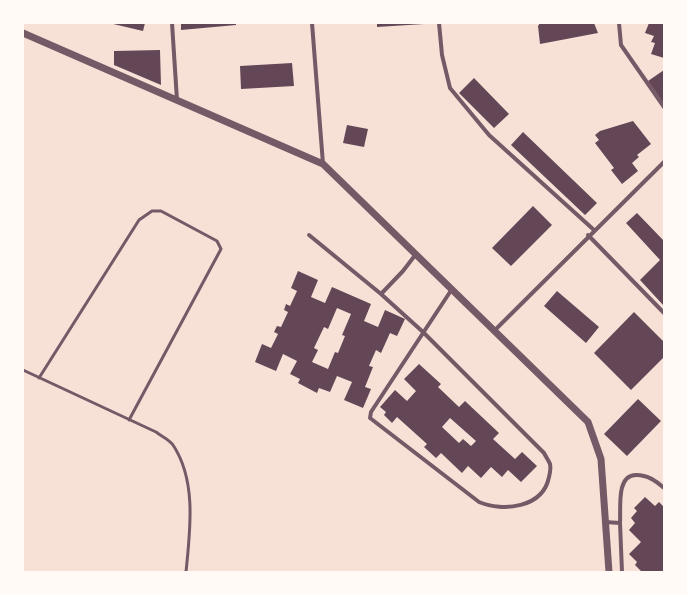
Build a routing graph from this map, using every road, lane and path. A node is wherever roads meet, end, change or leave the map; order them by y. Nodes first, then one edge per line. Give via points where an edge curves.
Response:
1 (172, 23) edge
2 (312, 23) edge
3 (439, 23) edge
4 (619, 23) edge
5 (23, 33) edge
6 (177, 100) junction
7 (664, 107) edge
8 (664, 162) edge
9 (323, 164) junction
10 (594, 230) junction
11 (309, 235) dead end
12 (588, 235) junction
13 (416, 254) junction
14 (452, 289) junction
15 (381, 294) junction
16 (664, 312) edge
17 (494, 331) junction
18 (423, 332) junction
19 (23, 370) edge
20 (39, 378) junction
21 (129, 420) junction
22 (664, 488) edge
23 (605, 522) junction
24 (620, 523) junction
25 (186, 572) edge
26 (608, 572) edge
27 (622, 572) edge

1 - 6 street
2 - 9 street
3 - 10 street via 442,55 450,88 490,135
4 - 7 street via 621,45
5 - 6 street
6 - 9 street
8 - 10 street
9 - 13 street
10 - 12 street
11 - 15 street
12 - 16 street
12 - 17 street
13 - 14 street
13 - 15 street
14 - 17 street
14 - 18 street
15 - 18 street
17 - 23 street via 588,422 601,459
18 - 18 street via 371,412 370,418 479,502 488,506 507,508 522,505 547,485 551,466 544,453
19 - 20 lane
20 - 21 lane
20 - 21 lane via 139,220 152,211 161,211 217,241 221,249
21 - 25 lane via 156,432 172,444 187,474 189,535
22 - 24 street via 642,475 630,475 625,479
23 - 24 street
23 - 26 street
24 - 27 street

